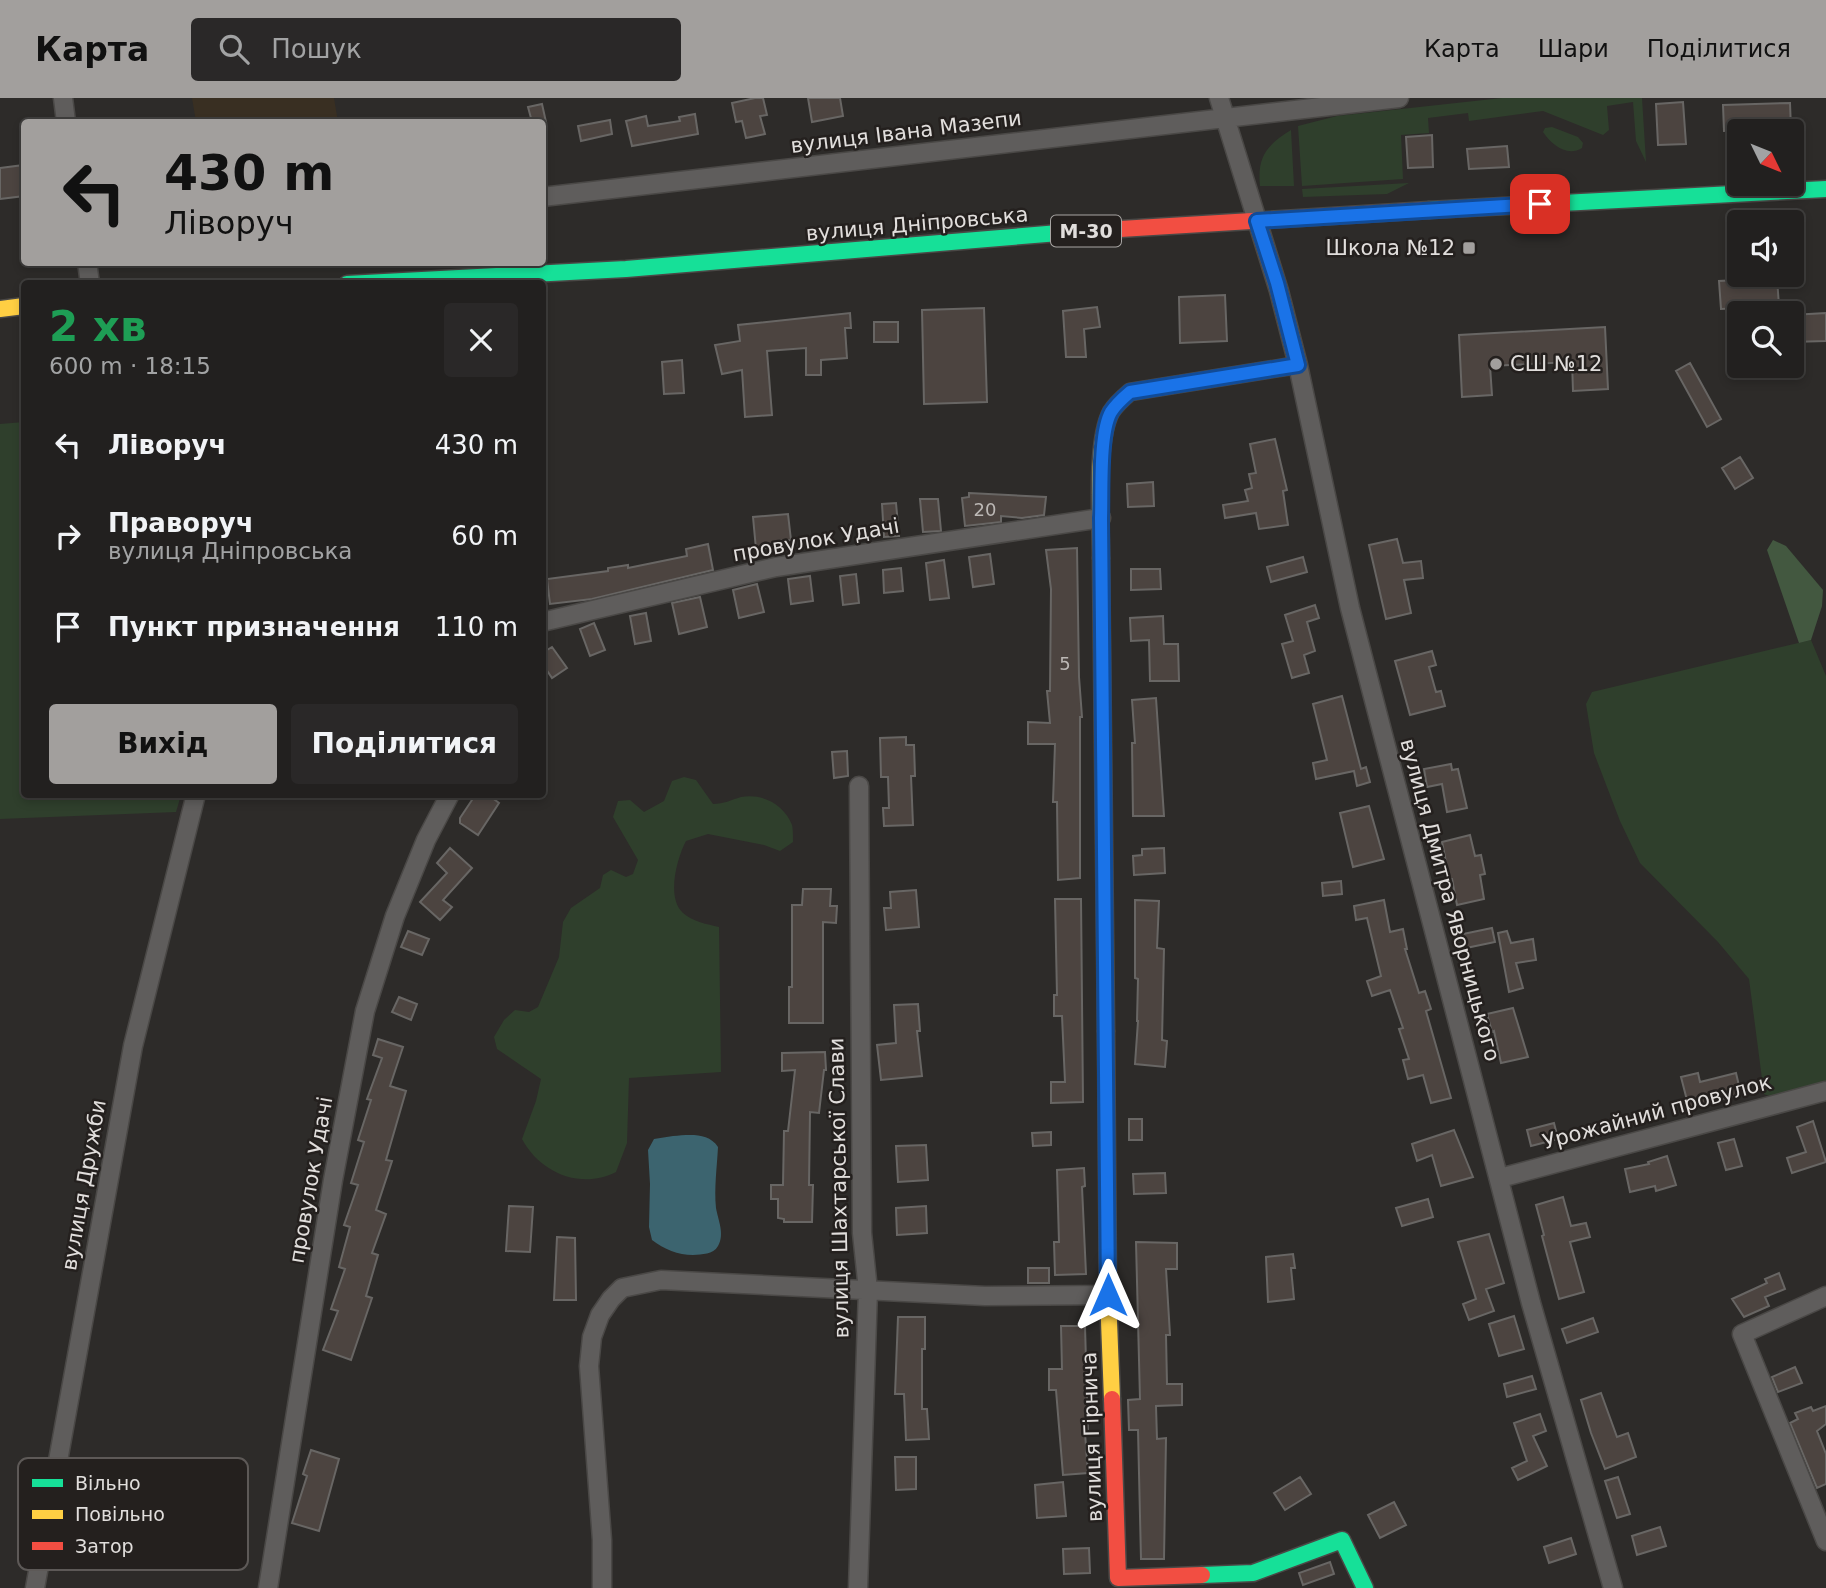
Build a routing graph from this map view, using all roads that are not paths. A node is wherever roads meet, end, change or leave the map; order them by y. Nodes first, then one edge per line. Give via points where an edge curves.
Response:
1 (63, 98) edge
2 (1219, 98) edge
3 (1399, 98) edge
4 (1225, 118) junction
5 (66, 119) edge
6 (1826, 189) edge
7 (546, 197) edge
8 (1257, 221) junction
9 (417, 280) edge
10 (21, 306) edge
11 (0, 309) edge
12 (1298, 365) junction
13 (1101, 518) junction
14 (546, 621) edge
15 (859, 786) dead end
16 (195, 798) edge
17 (448, 798) edge
18 (1826, 1091) edge
19 (1500, 1178) junction
20 (867, 1290) junction
21 (1108, 1295) junction
22 (1826, 1296) edge
23 (58, 1458) edge
24 (1826, 1541) edge
25 (37, 1570) edge
26 (34, 1588) edge
27 (268, 1588) edge
28 (602, 1588) edge
29 (858, 1588) edge
30 (1365, 1588) edge
31 (1613, 1588) edge

1 - 5 street
2 - 4 street, вулиця Дмитра Яворницького
3 - 4 street, вулиця Івана Мазепи
4 - 7 street, вулиця Івана Мазепи
4 - 8 street, вулиця Дмитра Яворницького
6 - 8 main road, вулиця Дніпровська / М-30
8 - 9 main road, вулиця Дніпровська / М-30
8 - 12 street, вулиця Дмитра Яворницького
10 - 11 main road
12 - 13 main road, вулиця Гірнича via 1130,392 1110,414 1105,433
12 - 19 street, вулиця Дмитра Яворницького via 1350,608
13 - 14 street, провулок Удачі via 776,567
13 - 21 main road, вулиця Гірнича
15 - 20 street, вулиця Шахтарської Слави via 862,1219
16 - 23 street, вулиця Дружби via 133,1046
17 - 27 street, провулок Удачі via 395,916 365,1012 333,1180
18 - 19 street, Урожайний провулок
19 - 31 street, вулиця Дмитра Яворницького
20 - 21 street via 985,1296
20 - 28 street via 661,1280 622,1288 611,1299 592,1337 590,1366
20 - 29 street, вулиця Шахтарської Слави
21 - 30 main road, вулиця Гірнича via 1118,1578 1253,1573 1342,1540
22 - 24 street via 1742,1334
25 - 26 street, вулиця Дружби

